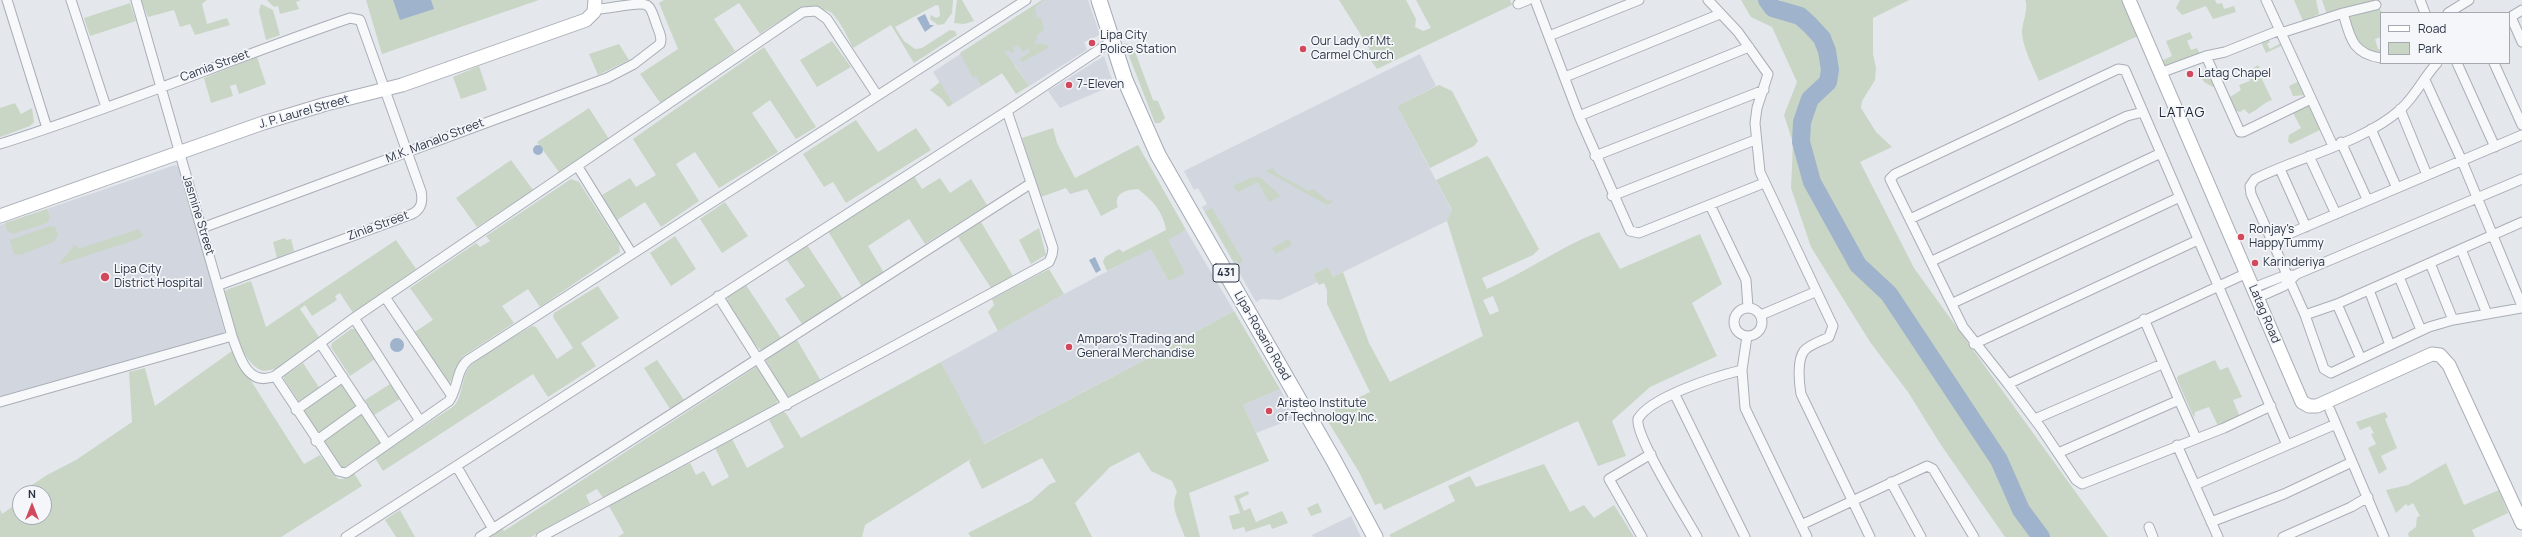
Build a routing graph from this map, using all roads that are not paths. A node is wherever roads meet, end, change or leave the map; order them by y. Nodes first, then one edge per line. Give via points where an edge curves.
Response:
1 (7, 0) edge
2 (71, 0) edge
3 (136, 0) edge
4 (1026, 0) edge
5 (1099, 0) edge
6 (1528, 0) edge
7 (1534, 0) edge
8 (1639, 0) edge
9 (1708, 0) edge
10 (2129, 0) edge
11 (2266, 0) edge
12 (2420, 0) edge
13 (2469, 0) edge
14 (595, 4) edge
15 (1518, 4) dead end
16 (2376, 5) dead end
17 (2522, 10) edge
18 (2425, 12) edge
19 (2450, 12) edge
20 (2343, 13) junction
21 (1720, 14) junction
22 (2510, 17) edge
23 (2281, 32) junction
24 (1549, 36) junction
25 (1112, 41) junction
26 (2522, 42) edge
27 (1749, 47) junction
28 (2206, 56) junction
29 (2380, 58) edge
30 (2436, 64) edge
31 (2457, 64) edge
32 (2494, 64) edge
33 (2160, 73) junction
34 (1565, 77) junction
35 (2424, 80) junction
36 (161, 86) junction
37 (386, 90) junction
38 (1764, 90) junction
39 (877, 95) junction
40 (2311, 99) junction
41 (106, 107) junction
42 (2400, 109) junction
43 (1006, 111) junction
44 (2143, 112) junction
45 (1579, 116) junction
46 (2522, 125) edge
47 (47, 128) junction
48 (2371, 128) junction
49 (2522, 135) edge
50 (1755, 140) junction
51 (0, 144) edge
52 (2337, 144) junction
53 (2495, 147) junction
54 (408, 153) junction
55 (2161, 153) junction
56 (180, 154) junction
57 (1595, 156) junction
58 (2309, 156) junction
59 (2462, 161) junction
60 (578, 167) junction
61 (2280, 169) junction
62 (2427, 175) junction
63 (2522, 179) edge
64 (1764, 183) junction
65 (1030, 184) junction
66 (2396, 186) junction
67 (1612, 196) junction
68 (2180, 197) junction
69 (2478, 197) junction
70 (2367, 199) junction
71 (1710, 205) junction
72 (2336, 214) junction
73 (0, 216) edge
74 (1910, 219) junction
75 (2522, 222) edge
76 (2306, 227) junction
77 (202, 228) junction
78 (2493, 234) junction
79 (2198, 240) junction
80 (2272, 241) junction
81 (2461, 249) junction
82 (632, 254) junction
83 (1932, 261) junction
84 (2430, 263) junction
85 (2247, 273) junction
86 (2399, 276) junction
87 (2288, 279) junction
88 (2218, 284) junction
89 (219, 285) junction
90 (2368, 290) junction
91 (1815, 292) junction
92 (2255, 293) junction
93 (718, 296) junction
94 (385, 297) junction
95 (1953, 303) junction
96 (2337, 304) junction
97 (2522, 307) edge
98 (1748, 308) junction
99 (2488, 314) junction
100 (2305, 315) junction
101 (1761, 316) junction
102 (354, 318) junction
103 (2144, 319) junction
104 (2453, 320) junction
105 (2421, 330) junction
106 (232, 336) junction
107 (1747, 336) junction
108 (320, 343) junction
109 (1974, 344) junction
110 (2390, 345) junction
111 (758, 358) junction
112 (2361, 359) junction
113 (2162, 364) junction
114 (1742, 370) junction
115 (275, 376) junction
116 (343, 376) junction
117 (2008, 384) junction
118 (1675, 395) junction
119 (452, 396) junction
120 (2179, 400) junction
121 (0, 402) edge
122 (787, 405) junction
123 (2271, 406) junction
124 (363, 407) junction
125 (296, 410) junction
126 (2330, 410) dead end
127 (2035, 419) junction
128 (420, 421) junction
129 (2336, 424) junction
130 (2196, 438) junction
131 (316, 441) junction
132 (386, 444) junction
133 (2178, 445) junction
134 (2287, 445) junction
135 (2058, 453) junction
136 (1651, 454) junction
137 (2352, 462) junction
138 (457, 467) junction
139 (1891, 482) junction
140 (2195, 485) junction
141 (2368, 497) junction
142 (1852, 501) junction
143 (2211, 522) junction
144 (2522, 523) edge
145 (1801, 525) junction
146 (2149, 527) dead end
147 (493, 529) junction
148 (346, 537) edge
149 (480, 537) edge
150 (541, 537) edge
151 (1375, 537) edge
152 (1642, 537) edge
153 (1697, 537) edge
154 (1745, 537) edge
155 (1807, 537) edge
156 (1870, 537) edge
157 (1920, 537) edge
158 (1974, 537) edge
159 (2153, 537) edge
160 (2218, 537) edge
161 (2283, 537) edge
162 (2384, 537) edge

1 - 47 street
2 - 41 street
3 - 36 street, Jasmine Street
4 - 39 street
5 - 25 main road, Lipa-Rosario Road / 431
6 - 15 street
7 - 24 street
8 - 24 street
9 - 21 street
10 - 33 street, Latag Road
11 - 23 street
12 - 18 street
13 - 19 street
14 - 37 street, J. P. Laurel Street via 592,15 586,20
14 - 54 street, M.K. Manalo Street via 609,9 639,3 646,5 650,9 661,42 648,55 607,78
16 - 20 street
17 - 22 street
20 - 23 street
20 - 29 street via 2354,46
21 - 27 street
21 - 34 street
22 - 26 street
23 - 28 street
23 - 40 street
24 - 34 street
25 - 43 street
25 - 151 main road, Lipa-Rosario Road / 431 via 1134,102 1158,155 1333,459
27 - 38 street via 1768,74
27 - 45 street
28 - 33 street
28 - 40 street via 2240,132
30 - 35 street
31 - 53 street
32 - 46 street
33 - 85 street, Latag Road
34 - 45 street
35 - 42 street
35 - 59 street
36 - 37 street, Camia Street via 354,18 363,23
36 - 41 street, Camia Street
36 - 56 street, Jasmine Street
37 - 54 street, Zinia Street
37 - 56 street, J. P. Laurel Street via 277,118
38 - 50 street via 1757,108
38 - 57 street
39 - 60 street via 827,18 822,13 809,10 793,17
39 - 82 street
40 - 52 street
41 - 47 street, Camia Street
42 - 48 street
42 - 62 street
43 - 65 street
43 - 93 street
44 - 55 street
44 - 74 street via 2127,116
44 - 74 street via 2127,72 2118,69 1892,176 1891,184
45 - 57 street
47 - 51 street, Camia Street
48 - 52 street
48 - 66 street
49 - 53 street
50 - 64 street
50 - 67 street
52 - 58 street
52 - 70 street
53 - 59 street
54 - 77 street, M.K. Manalo Street
54 - 89 street, Zinia Street via 422,194 422,203 416,212
55 - 68 street
55 - 83 street
56 - 73 street, J. P. Laurel Street
56 - 77 street, Jasmine Street
57 - 67 street
58 - 61 street
58 - 72 street
59 - 62 street
59 - 69 street
60 - 82 street
60 - 94 street
61 - 76 street
61 - 80 street via 2255,179 2250,186
62 - 66 street
63 - 69 street
64 - 71 street
64 - 91 street
65 - 111 street
65 - 122 street via 1052,248 1048,262
66 - 70 street
67 - 71 street via 1627,228 1632,233
68 - 79 street
68 - 95 street
69 - 78 street
69 - 87 street
70 - 72 street
71 - 98 street via 1746,280
72 - 76 street
74 - 83 street
75 - 78 street
76 - 80 street
77 - 89 street, Jasmine Street
78 - 81 street
78 - 97 street
79 - 88 street
79 - 109 street
80 - 87 street
81 - 84 street
81 - 99 street
82 - 119 street via 468,360 461,368
83 - 95 street
84 - 86 street
84 - 104 street
85 - 88 street
85 - 92 street, Latag Road
86 - 90 street
86 - 105 street
87 - 92 street
87 - 100 street
88 - 103 street
88 - 123 street
89 - 106 street, Jasmine Street
90 - 96 street
90 - 110 street
91 - 101 street
91 - 142 street via 1832,322 1832,330 1829,337 1804,351 1800,374 1801,394
92 - 144 street, Latag Road via 2302,402 2309,406 2317,406 2432,354 2440,355 2449,365
93 - 111 street
93 - 138 street
94 - 102 street
94 - 119 street
95 - 109 street via 1963,327
96 - 100 street
96 - 112 street
97 - 99 street
98 - 101 street via 1756,309
98 - 107 street via 1739,311 1734,324 1738,332
99 - 104 street
100 - 112 street via 2327,371 2331,373
101 - 107 street via 1759,332
102 - 108 street
102 - 128 street
103 - 113 street
103 - 117 street
104 - 105 street
105 - 110 street
106 - 115 street, Jasmine Street via 241,362 250,373 262,378
106 - 121 street
107 - 114 street
108 - 115 street
108 - 116 street
109 - 117 street
110 - 112 street
111 - 122 street
111 - 147 street
113 - 120 street
113 - 127 street
114 - 118 street
114 - 145 street via 1745,408
115 - 125 street
116 - 124 street
116 - 125 street
117 - 127 street
118 - 136 street via 1650,406 1638,419 1639,432
118 - 154 street
119 - 128 street
120 - 130 street
120 - 135 street
122 - 150 street
123 - 130 street
123 - 134 street
124 - 131 street
124 - 132 street
125 - 131 street
126 - 129 street
127 - 135 street
128 - 132 street
129 - 134 street
129 - 137 street
130 - 133 street
131 - 132 street via 341,474
133 - 135 street via 2082,484 2076,480
133 - 140 street
134 - 140 street
136 - 152 street via 1609,479
136 - 153 street
137 - 141 street
137 - 143 street via 2284,494
138 - 147 street
138 - 148 street
139 - 142 street
139 - 157 street
139 - 158 street via 1924,466 1932,468
140 - 143 street
141 - 161 street
141 - 162 street
142 - 145 street
142 - 156 street
143 - 160 street
145 - 155 street
146 - 159 street
147 - 149 street

